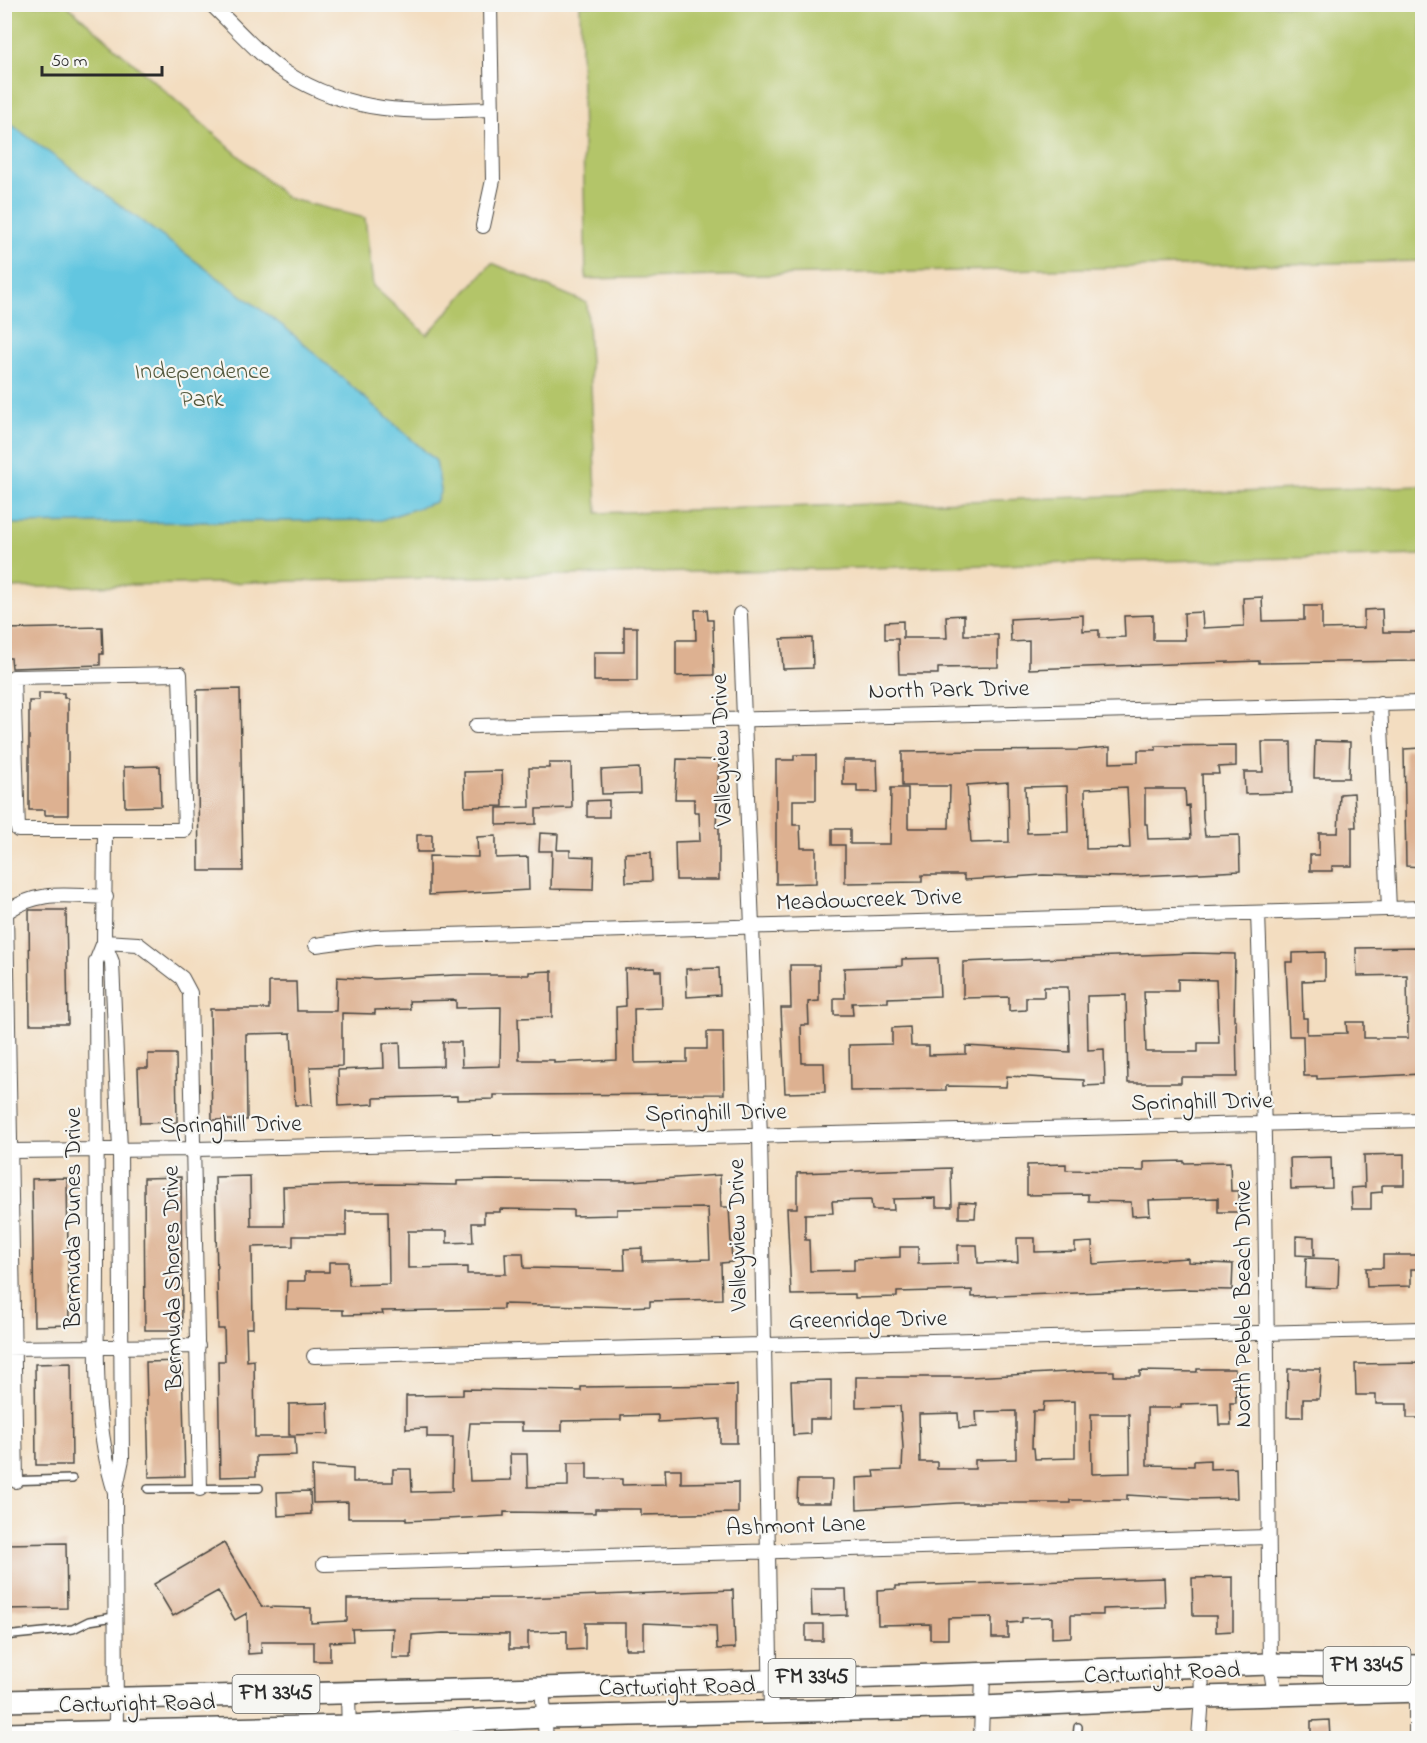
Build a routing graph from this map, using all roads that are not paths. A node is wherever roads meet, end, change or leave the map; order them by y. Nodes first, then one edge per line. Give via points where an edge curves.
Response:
1 (210, 4) edge
2 (490, 4) edge
3 (491, 109) junction
4 (483, 226) dead end
5 (740, 614) dead end
6 (1380, 703) junction
7 (1422, 703) edge
8 (744, 719) junction
9 (476, 726) dead end
10 (105, 830) junction
11 (106, 897) junction
12 (1422, 908) edge
13 (1389, 909) junction
14 (1258, 913) junction
15 (752, 927) junction
16 (104, 942) junction
17 (316, 945) dead end
18 (1422, 1120) edge
19 (1266, 1124) junction
20 (760, 1136) junction
21 (195, 1149) junction
22 (120, 1150) junction
23 (11, 1151) junction
24 (97, 1151) junction
25 (1422, 1329) edge
26 (1265, 1334) junction
27 (198, 1346) junction
28 (763, 1346) junction
29 (97, 1347) junction
30 (123, 1347) junction
31 (10, 1348) edge
32 (314, 1356) dead end
33 (72, 1479) dead end
34 (10, 1481) edge
35 (259, 1488) dead end
36 (148, 1489) dead end
37 (200, 1489) junction
38 (115, 1492) junction
39 (1268, 1537) junction
40 (768, 1551) junction
41 (324, 1564) dead end
42 (114, 1617) junction
43 (4, 1636) edge
44 (1270, 1664) junction
45 (1201, 1666) junction
46 (1419, 1666) edge
47 (983, 1674) junction
48 (771, 1679) junction
49 (542, 1688) junction
50 (1419, 1691) edge
51 (348, 1692) junction
52 (1275, 1695) junction
53 (1203, 1697) junction
54 (114, 1700) junction
55 (4, 1701) edge
56 (984, 1707) junction
57 (771, 1712) junction
58 (545, 1717) junction
59 (1078, 1727) dead end
60 (349, 1732) edge
61 (4, 1734) edge
62 (116, 1734) edge
63 (546, 1738) edge
64 (981, 1738) edge
65 (1077, 1738) edge
66 (1199, 1738) edge
67 (1416, 1738) edge

1 - 3 street via 285,72 328,93 370,108 412,112
2 - 3 street
3 - 4 street via 494,180
5 - 8 street, Valleyview Drive
6 - 7 street, North Park Drive
6 - 8 street, North Park Drive
6 - 13 street
8 - 9 street, North Park Drive
8 - 15 street, Valleyview Drive
10 - 10 street via 184,830 180,674 13,677 18,831
10 - 11 street, Bermuda Dunes Drive
11 - 16 street, Bermuda Dunes Drive
11 - 23 street via 39,896 6,912
12 - 13 street, Meadowcreek Drive
13 - 14 street, Meadowcreek Drive
14 - 15 street, Meadowcreek Drive
14 - 19 street, North Pebble Beach Drive
15 - 17 street, Meadowcreek Drive via 375,937
15 - 20 street, Valleyview Drive
16 - 21 street, Bermuda Shores Drive via 138,944 182,978 190,993
16 - 22 street, Bermuda Dunes Drive via 112,962
16 - 24 street, Bermuda Dunes Drive via 96,962
18 - 19 street, Springhill Drive
19 - 20 street, Springhill Drive
19 - 26 street, North Pebble Beach Drive
20 - 21 street, Springhill Drive
20 - 28 street, Valleyview Drive
21 - 22 street, Springhill Drive
21 - 27 street, Bermuda Shores Drive
22 - 24 street, Springhill Drive
22 - 30 street, Bermuda Dunes Drive
23 - 24 street, Springhill Drive
23 - 31 street
24 - 29 street, Bermuda Dunes Drive
25 - 26 street, Greenridge Drive
26 - 28 street, Greenridge Drive
26 - 39 street, North Pebble Beach Drive
27 - 30 street
27 - 37 street, Bermuda Shores Drive
28 - 32 street, Greenridge Drive
28 - 40 street, Valleyview Drive
29 - 30 street
29 - 31 street
29 - 38 street, Bermuda Dunes Drive via 99,1426
30 - 38 street, Bermuda Dunes Drive via 122,1459
31 - 34 street
33 - 34 lane
35 - 37 lane
36 - 37 lane
38 - 42 street, Bermuda Dunes Drive
39 - 40 street, Ashmont Lane
39 - 44 street, North Pebble Beach Drive
40 - 41 street, Ashmont Lane
40 - 48 street, Valleyview Drive
42 - 43 lane via 89,1621 73,1629
42 - 54 street, Bermuda Dunes Drive
44 - 45 main road, Cartwright Road / FM 3345
44 - 46 main road, Cartwright Road / FM 3345
44 - 52 street, North Pebble Beach Drive
45 - 47 main road, Cartwright Road / FM 3345
45 - 53 street
46 - 50 street
47 - 48 main road, Cartwright Road / FM 3345
47 - 56 street
48 - 49 main road, Cartwright Road / FM 3345
48 - 57 street, Valleyview Drive
49 - 51 main road, Cartwright Road / FM 3345
49 - 58 street
50 - 52 main road, Cartwright Road / FM 3345
50 - 67 street
51 - 54 main road, Cartwright Road / FM 3345
51 - 60 street
52 - 53 main road, Cartwright Road / FM 3345
53 - 56 main road, Cartwright Road / FM 3345
53 - 66 street
54 - 55 main road, Cartwright Road / FM 3345
54 - 62 street, Bermuda Dunes Drive
56 - 57 main road, Cartwright Road / FM 3345
56 - 64 street
57 - 58 main road, Cartwright Road / FM 3345
58 - 60 main road, Cartwright Road / FM 3345
58 - 63 street
59 - 65 lane
60 - 62 main road, Cartwright Road / FM 3345
61 - 62 main road, Cartwright Road / FM 3345

